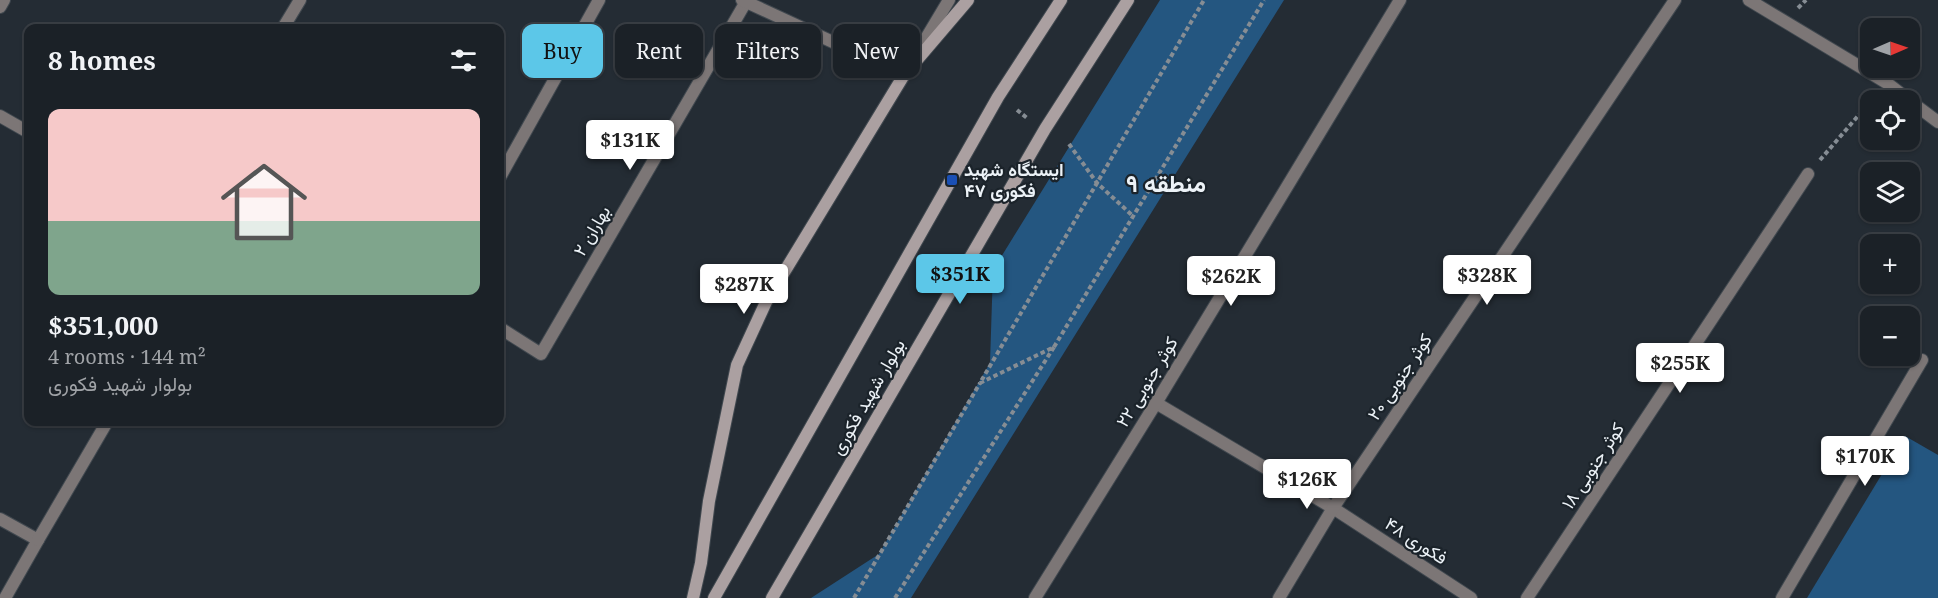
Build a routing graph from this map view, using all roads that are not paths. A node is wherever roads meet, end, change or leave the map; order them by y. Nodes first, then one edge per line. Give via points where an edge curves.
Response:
1 (4, 0) edge
2 (300, 0) edge
3 (599, 0) edge
4 (949, 0) edge
5 (968, 0) edge
6 (1061, 0) edge
7 (1128, 0) edge
8 (1400, 0) edge
9 (1675, 0) edge
10 (1749, 0) edge
11 (745, 1) edge
12 (0, 7) edge
13 (285, 24) edge
14 (833, 42) edge
15 (920, 48) edge
16 (920, 56) edge
17 (902, 78) edge
18 (1896, 90) edge
19 (1920, 108) edge
20 (0, 116) edge
21 (1938, 122) edge
22 (24, 130) edge
23 (504, 170) edge
24 (1808, 174) road end
25 (504, 331) edge
26 (1922, 360) dead end
27 (1156, 402) junction
28 (105, 426) edge
29 (1333, 508) junction
30 (0, 519) edge
31 (38, 540) junction
32 (5, 598) edge
33 (693, 598) edge
34 (714, 598) edge
35 (772, 598) edge
36 (1035, 598) edge
37 (1279, 598) edge
38 (1471, 598) edge
39 (1527, 598) edge
40 (1782, 598) edge

1 - 12 street
2 - 13 street
3 - 23 street
4 - 15 street
5 - 16 main road
6 - 34 main road, بولوار شهید فکوری via 998,97
7 - 35 main road, بولوار شهید فکوری via 1045,129
8 - 27 street, کوثر جنوبی ۲۲
9 - 29 street, کوثر جنوبی ۲۰
10 - 18 street
11 - 14 street
11 - 25 street, بهاران ۲ via 541,354
17 - 33 main road via 766,302 737,365
19 - 21 street
20 - 22 street
24 - 39 street, کوثر جنوبی ۱۸
26 - 40 street
27 - 29 street, فکوری ۴۸
27 - 36 street, کوثر جنوبی ۲۲
28 - 31 street
29 - 37 street, کوثر جنوبی ۲۰
29 - 38 street, فکوری ۴۸
30 - 31 street
31 - 32 street

